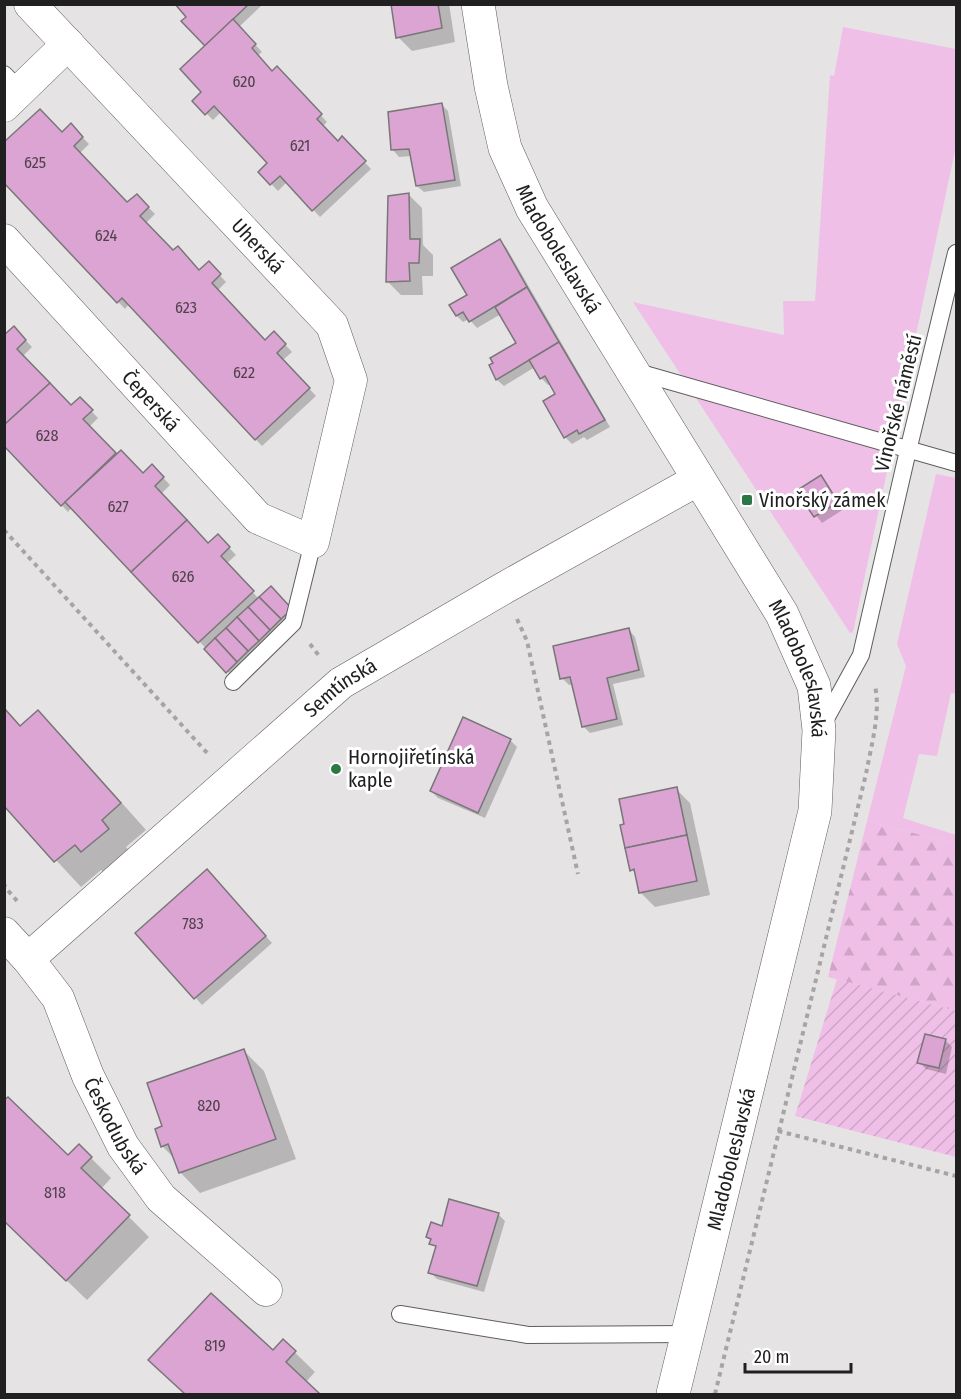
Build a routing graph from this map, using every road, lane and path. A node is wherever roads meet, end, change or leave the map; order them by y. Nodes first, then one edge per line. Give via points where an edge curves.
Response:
1 (30, 4) edge
2 (478, 4) edge
3 (68, 44) junction
4 (10, 90) edge
5 (4, 240) edge
6 (957, 253) edge
7 (632, 370) junction
8 (909, 449) junction
9 (957, 463) edge
10 (699, 479) junction
11 (4, 530) edge
12 (313, 542) junction
13 (504, 588) junction
14 (293, 622) junction
15 (861, 655) junction
16 (233, 682) dead end
17 (341, 683) junction
18 (819, 730) junction
19 (231, 780) junction
20 (578, 874) dead end
21 (4, 933) edge
22 (28, 958) junction
23 (779, 1132) junction
24 (957, 1176) edge
25 (266, 1290) dead end
26 (400, 1314) dead end
27 (688, 1334) junction
28 (673, 1395) edge
29 (715, 1395) edge

1 - 3 street, Uherská
2 - 7 main road, Mladoboleslavská via 505,148 532,208
3 - 4 street
3 - 12 street, Uherská via 332,325 351,380
5 - 12 street, Čeperská via 258,518
6 - 8 lane, Vinořské náměstí
7 - 8 lane
7 - 10 main road, Mladoboleslavská
8 - 9 lane
8 - 15 lane, Vinořské náměstí
10 - 13 street, Semtínská
10 - 18 main road, Mladoboleslavská via 783,614 814,686
11 - 19 path
12 - 14 lane
13 - 17 street, Semtínská
13 - 20 path via 527,641
14 - 16 lane
14 - 17 path
15 - 18 lane, Vinořské náměstí
15 - 23 path via 870,665 877,694 875,723
17 - 19 street, Semtínská
18 - 27 main road, Mladoboleslavská via 815,811
19 - 22 street, Semtínská
21 - 22 street, Českodubská
22 - 25 street, Českodubská via 58,998 88,1076 123,1146 161,1198
23 - 24 path
23 - 29 path
26 - 27 lane via 528,1335
27 - 28 main road, Mladoboleslavská

